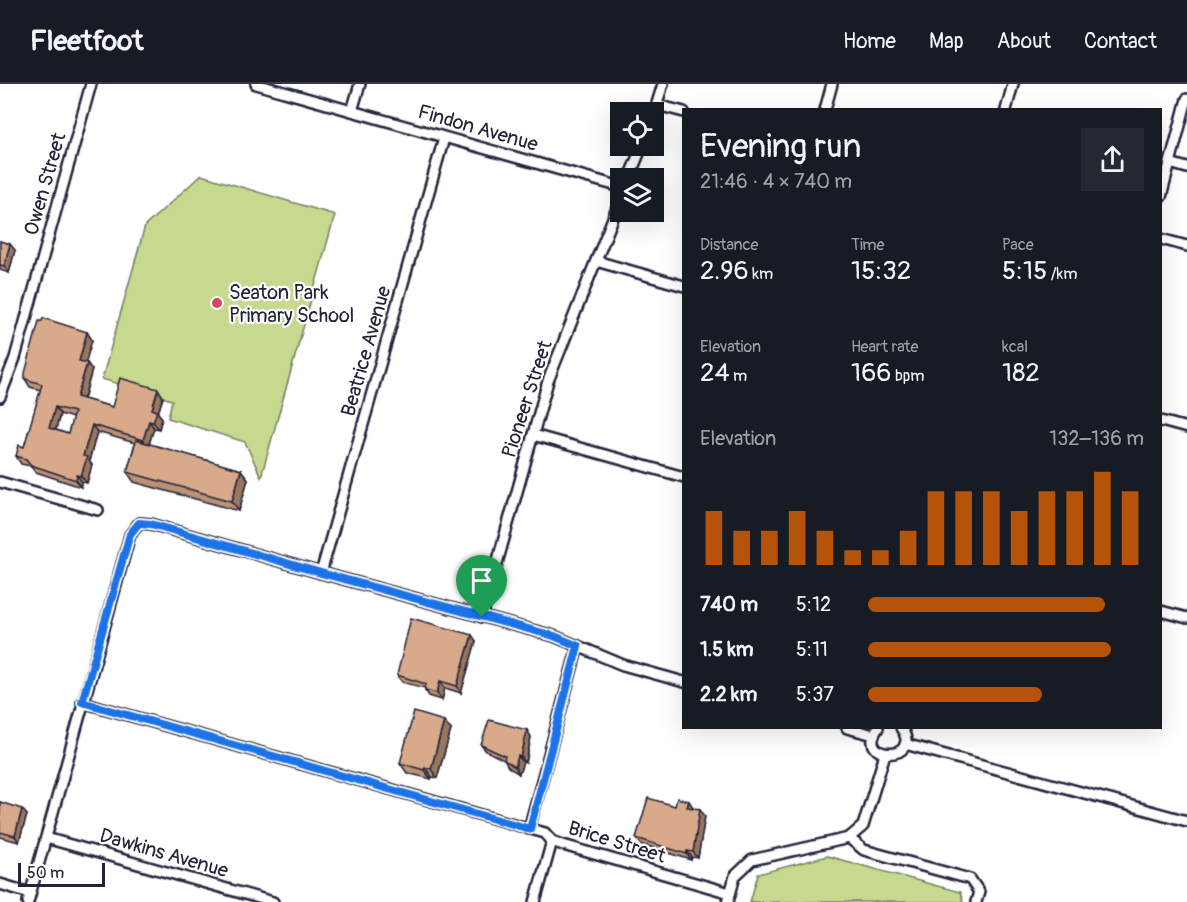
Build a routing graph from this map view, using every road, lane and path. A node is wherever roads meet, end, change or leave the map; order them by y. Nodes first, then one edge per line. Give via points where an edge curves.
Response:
1 (91, 84) edge
2 (256, 84) edge
3 (360, 84) edge
4 (663, 84) edge
5 (832, 84) edge
6 (1013, 84) edge
7 (1187, 99) edge
8 (658, 102) edge
9 (826, 108) edge
10 (1007, 108) edge
11 (664, 110) edge
12 (352, 111) junction
13 (682, 112) edge
14 (444, 138) junction
15 (1170, 163) junction
16 (1187, 168) edge
17 (610, 184) edge
18 (1162, 193) edge
19 (611, 222) edge
20 (1162, 239) edge
21 (1187, 246) edge
22 (596, 261) junction
23 (682, 285) edge
24 (0, 397) edge
25 (1162, 421) edge
26 (1187, 428) edge
27 (533, 435) junction
28 (682, 476) edge
29 (0, 482) edge
30 (98, 510) dead end
31 (321, 573) junction
32 (1162, 610) edge
33 (482, 617) junction
34 (1187, 618) edge
35 (578, 646) junction
36 (682, 681) edge
37 (82, 702) junction
38 (857, 729) edge
39 (902, 729) edge
40 (876, 731) edge
41 (905, 744) junction
42 (885, 754) junction
43 (1187, 821) edge
44 (530, 829) junction
45 (45, 838) junction
46 (849, 838) junction
47 (552, 841) junction
48 (0, 884) edge
49 (29, 897) edge
50 (729, 897) edge
51 (273, 902) edge
52 (535, 902) edge
53 (976, 902) edge

1 - 24 street, Owen Street via 15,358
2 - 12 street, Findon Avenue
3 - 12 street
4 - 8 street
5 - 9 street
6 - 10 street
7 - 15 street
11 - 13 street
12 - 14 street, Findon Avenue
14 - 17 street, Findon Avenue
14 - 31 street, Beatrice Avenue
15 - 16 street
15 - 18 street
19 - 22 street, Pioneer Street
20 - 21 street
22 - 23 street
22 - 27 street, Pioneer Street via 548,381
25 - 26 street
27 - 28 street
27 - 33 street, Pioneer Street
29 - 30 street
31 - 33 street
31 - 37 street via 139,523 130,534
32 - 34 street
33 - 35 street
35 - 36 street via 623,665
35 - 44 street
37 - 44 street, Brice Street
37 - 45 street
38 - 40 street
39 - 41 street
40 - 42 street via 875,745
41 - 42 street via 895,754
41 - 43 street
42 - 46 street via 863,826
44 - 47 street, Brice Street via 545,833
45 - 49 street
45 - 51 street, Dawkins Avenue
46 - 50 street via 752,860 735,876
46 - 53 street via 864,850 970,879 979,892
47 - 50 street, Brice Street
47 - 52 street
48 - 49 street

